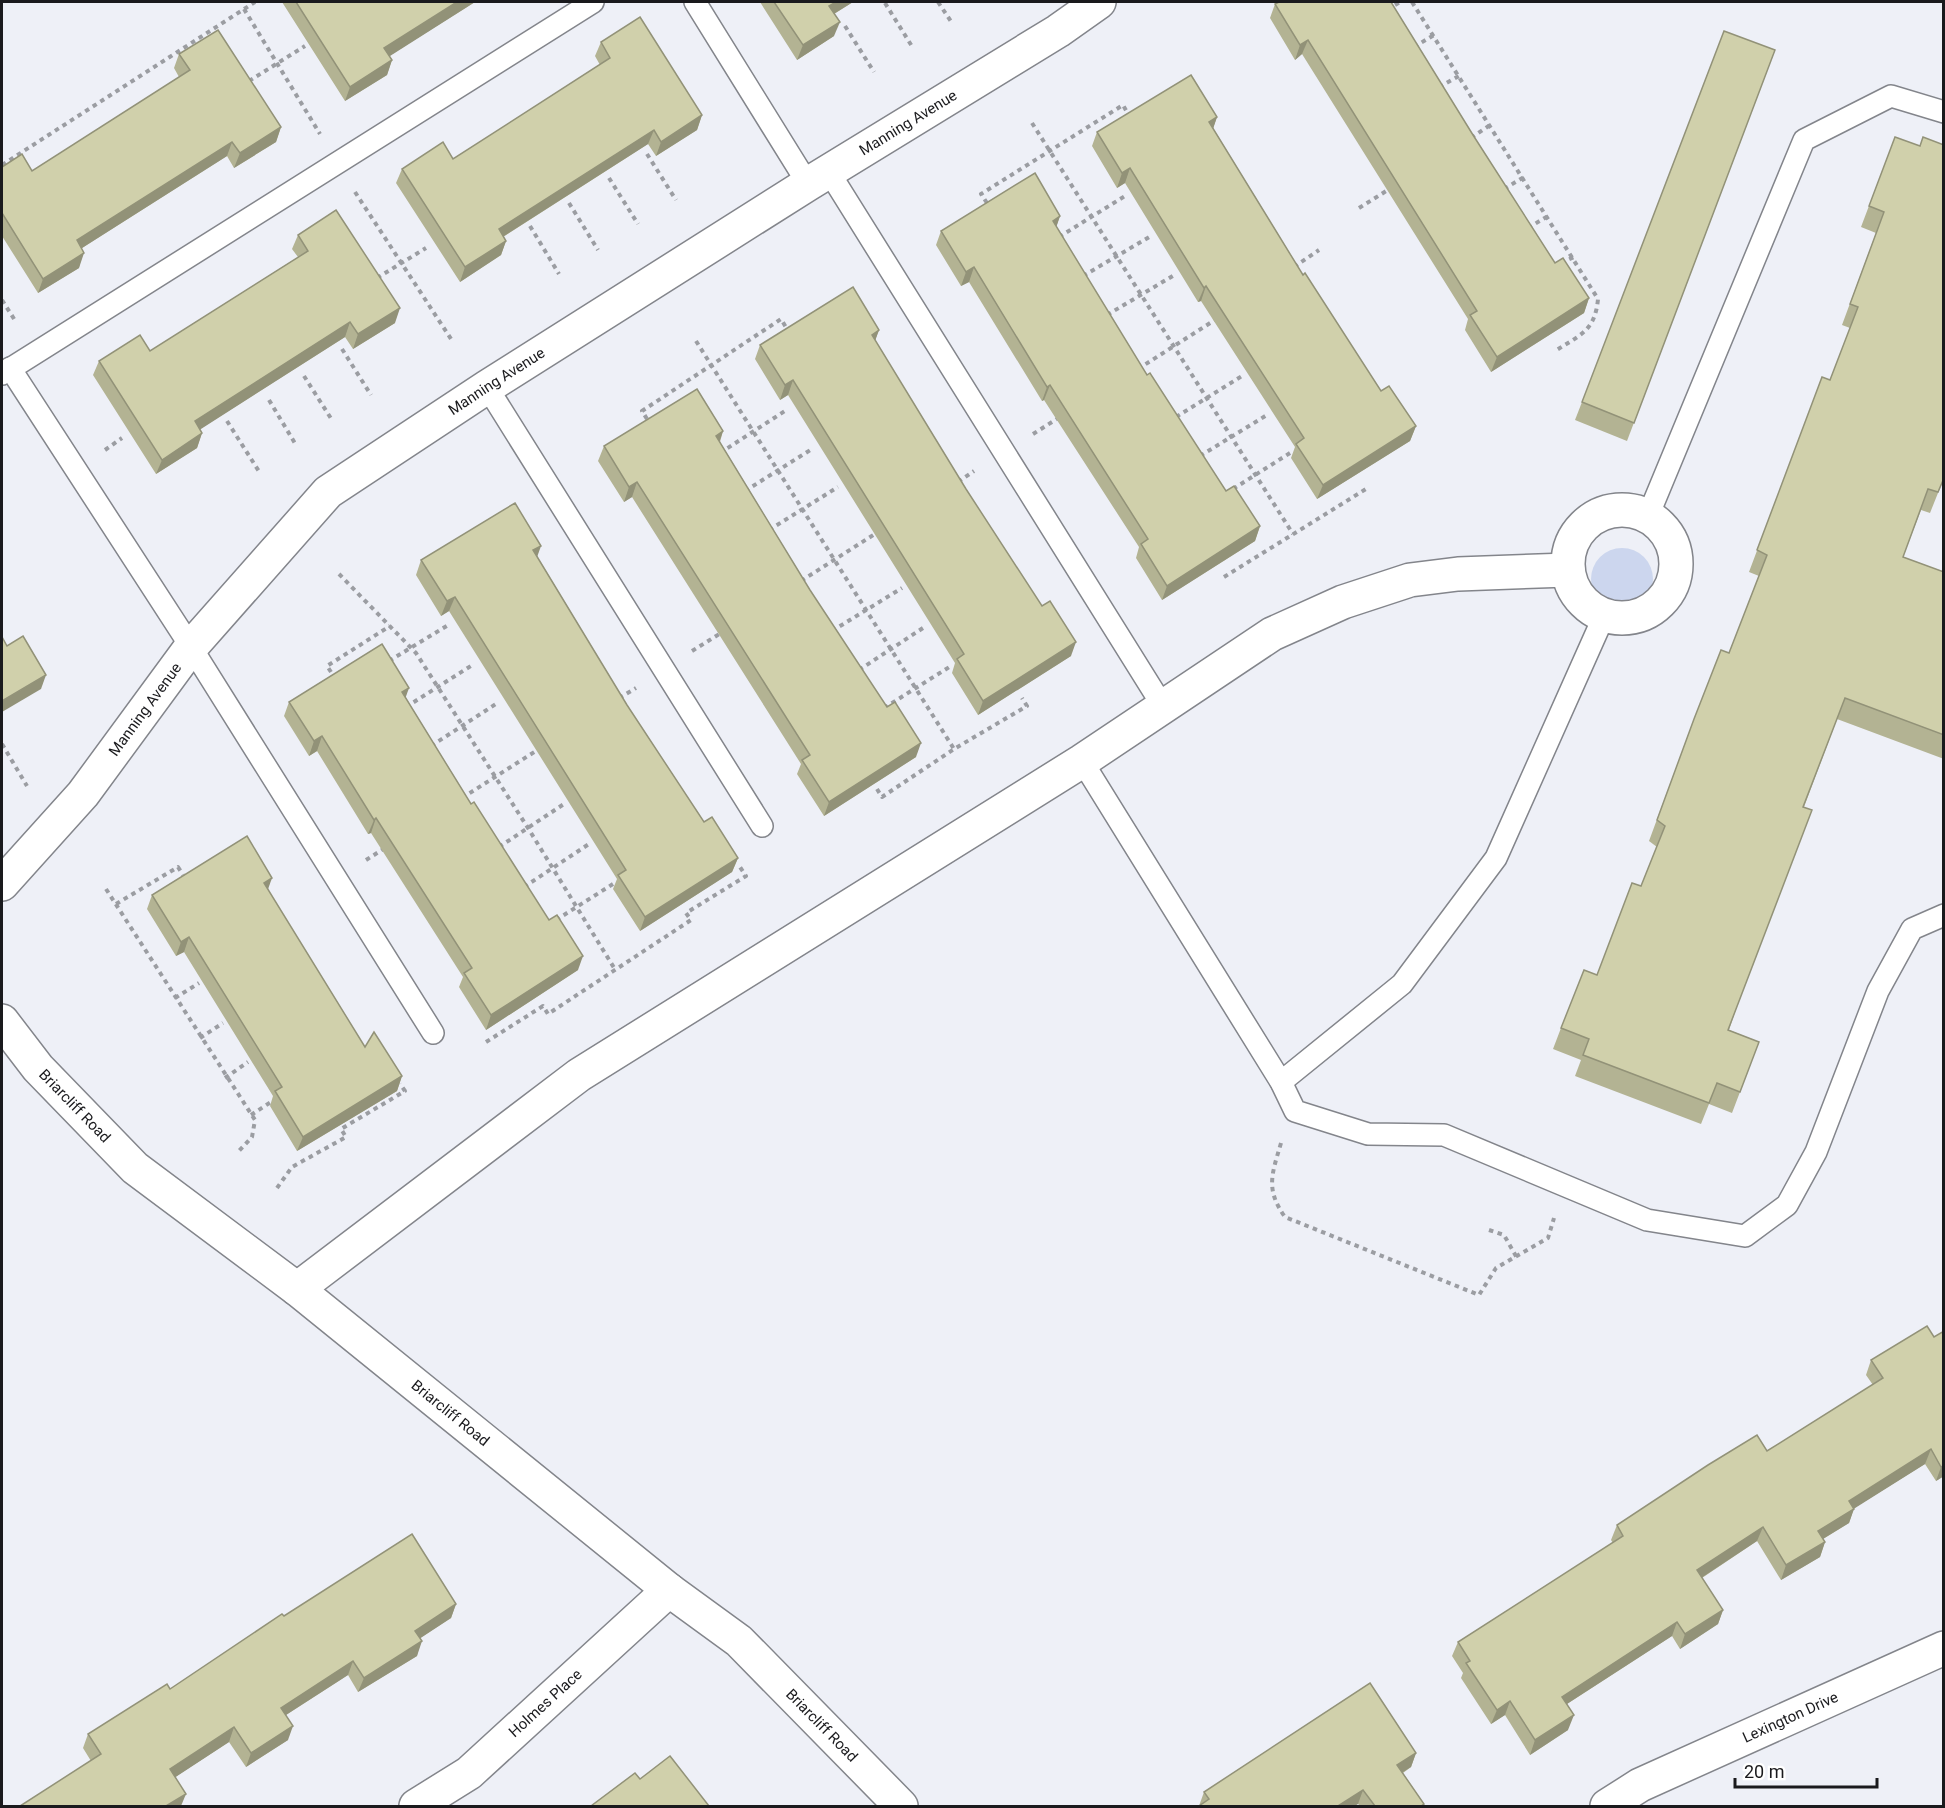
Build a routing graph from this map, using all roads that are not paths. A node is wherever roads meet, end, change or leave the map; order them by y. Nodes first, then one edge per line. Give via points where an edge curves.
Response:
1 (593, 2) edge
2 (695, 2) edge
3 (1099, 2) edge
4 (1944, 112) edge
5 (818, 178) junction
6 (6, 371) edge
7 (487, 387) junction
8 (1648, 516) junction
9 (1568, 570) junction
10 (1604, 616) junction
11 (191, 646) junction
12 (1164, 708) junction
13 (1082, 761) junction
14 (762, 826) dead end
15 (2, 884) edge
16 (1944, 915) edge
17 (2, 1021) edge
18 (433, 1033) dead end
19 (1281, 1082) junction
20 (297, 1289) junction
21 (669, 1590) junction
22 (1944, 1648) edge
23 (1646, 1796) edge
24 (416, 1806) edge
25 (901, 1806) edge
26 (1607, 1806) edge

1 - 6 lane
2 - 5 lane
3 - 5 street, Manning Avenue
4 - 8 lane via 1892,96 1804,140
5 - 7 street, Manning Avenue
5 - 12 lane
6 - 11 lane
7 - 11 street, Manning Avenue via 328,492
7 - 14 lane
8 - 9 street via 1619,510 1592,519 1571,547
8 - 10 street via 1665,530 1674,546 1677,563 1673,585 1660,604 1642,616
9 - 10 street via 1581,600
9 - 12 street via 1410,580 1343,602 1272,634
10 - 19 lane via 1496,858 1402,984
11 - 15 street, Manning Avenue via 83,794
11 - 18 lane
12 - 13 street
13 - 19 lane
13 - 20 street via 579,1075
16 - 19 lane via 1912,929 1878,991 1816,1152 1787,1205 1745,1236 1647,1220 1444,1135 1368,1134 1296,1111
17 - 20 street, Briarcliff Road via 38,1068 135,1168
20 - 21 street, Briarcliff Road
21 - 24 street, Holmes Place via 469,1773
21 - 25 street, Briarcliff Road via 739,1641
22 - 23 street, Lexington Drive
23 - 26 street, Lexington Drive

